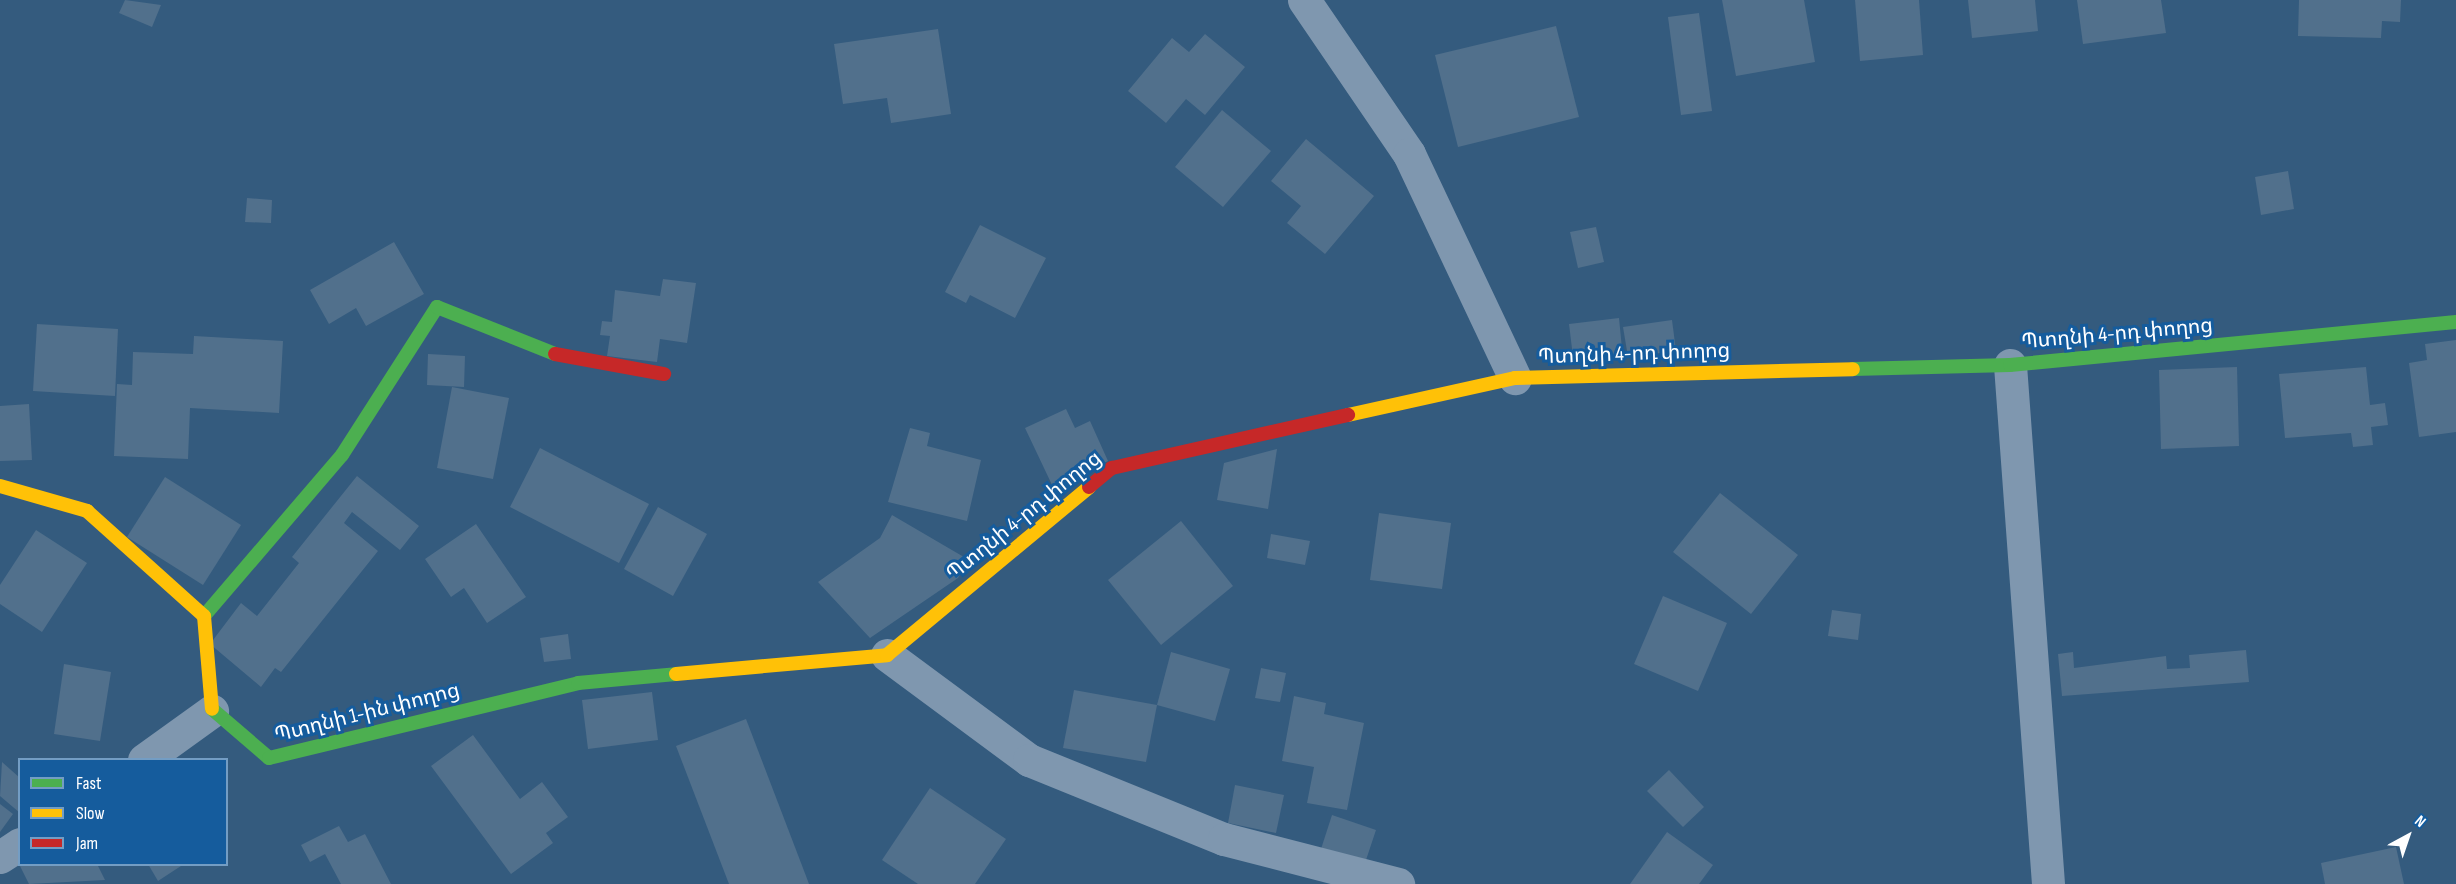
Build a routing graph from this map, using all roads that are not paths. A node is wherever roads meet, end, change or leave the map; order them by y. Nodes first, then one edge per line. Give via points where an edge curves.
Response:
1 (1304, 0) edge
2 (2456, 322) edge
3 (2010, 365) junction
4 (663, 374) dead end
5 (1515, 378) junction
6 (0, 486) edge
7 (204, 616) junction
8 (887, 655) junction
9 (212, 711) junction
10 (145, 758) edge
11 (18, 845) edge
12 (0, 856) edge
13 (1398, 884) edge
14 (2048, 884) edge

1 - 5 street via 1409,154
2 - 3 street, Պտղնի 4-րդ փողոց
3 - 5 street, Պտղնի 4-րդ փողոց
3 - 14 street
4 - 7 street via 567,359 437,307 342,455
5 - 8 street, Պտղնի 4-րդ փողոց via 1112,468
6 - 7 street via 87,511
7 - 9 street
8 - 9 street, Պտղնի 1-ին փողոց via 578,683 269,758
8 - 13 street via 1029,760 1224,839
9 - 10 street
11 - 12 street

